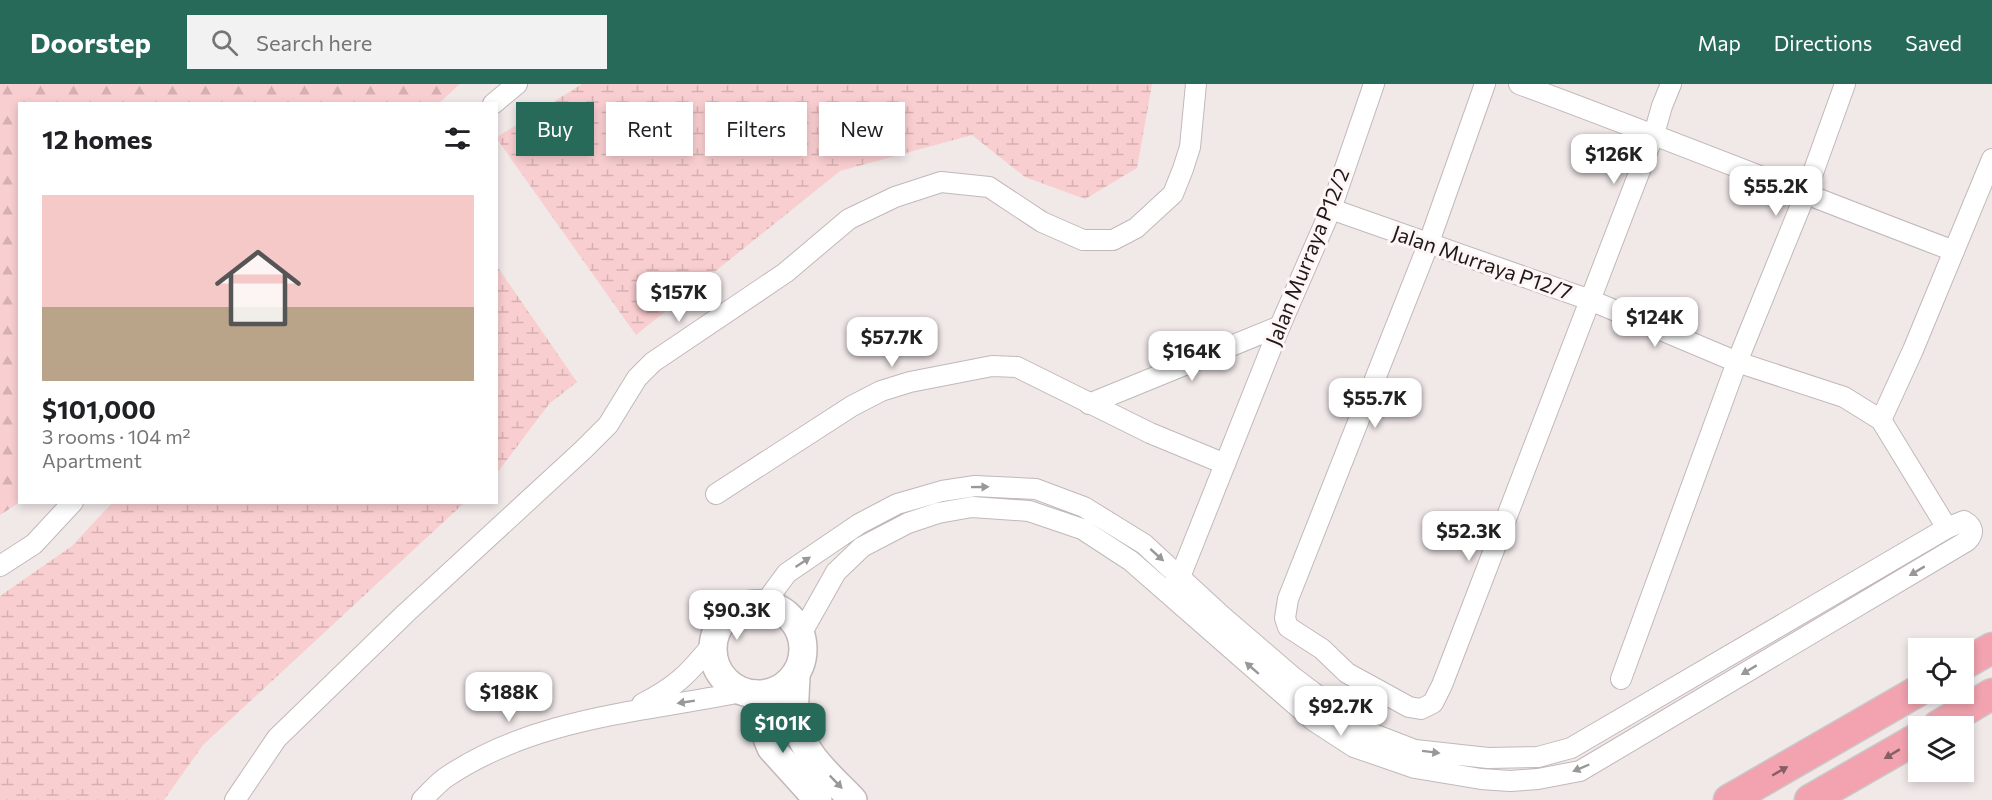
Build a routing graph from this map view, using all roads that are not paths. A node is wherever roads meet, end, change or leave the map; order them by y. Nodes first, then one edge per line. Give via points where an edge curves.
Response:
1 (517, 84) edge
2 (1196, 84) edge
3 (1374, 84) edge
4 (1485, 84) edge
5 (1520, 84) edge
6 (1671, 84) edge
7 (1845, 84) edge
8 (495, 102) edge
9 (1654, 134) junction
10 (1992, 159) edge
11 (1805, 195) junction
12 (1331, 210) junction
13 (1428, 245) junction
14 (1954, 251) junction
15 (1590, 300) junction
16 (1280, 326) junction
17 (1737, 362) junction
18 (1089, 404) junction
19 (1881, 420) junction
20 (1225, 464) junction
21 (716, 494) dead end
22 (71, 504) edge
23 (1947, 528) junction
24 (0, 566) edge
25 (1180, 577) junction
26 (1168, 593) junction
27 (764, 603) junction
28 (801, 634) junction
29 (712, 645) junction
30 (1992, 648) edge
31 (1974, 658) edge
32 (796, 674) junction
33 (1622, 679) dead end
34 (749, 693) junction
35 (1992, 694) edge
36 (1908, 697) edge
37 (629, 710) junction
38 (1955, 716) edge
39 (1908, 744) edge
40 (235, 800) edge
41 (422, 800) edge
42 (818, 800) edge
43 (853, 800) edge
44 (1729, 800) edge
45 (1810, 800) edge

1 - 8 street
2 - 40 street via 1190,147 1173,194 1136,228 1113,240 1083,240 1052,227 989,187 941,182 895,197 849,219 785,273 653,362 637,378 608,424 583,450 406,613 278,738
3 - 12 street, Jalan Murraya P12/2
4 - 13 street
5 - 9 street
6 - 9 street
7 - 11 street
9 - 11 street
9 - 15 street
10 - 14 street
11 - 14 street
11 - 17 street
12 - 13 street, Jalan Murraya P12/7
12 - 16 street, Jalan Murraya P12/2
13 - 15 street, Jalan Murraya P12/7
13 - 15 street via 1288,599 1285,618 1288,627 1322,649 1347,673 1409,707 1433,703 1442,685
14 - 19 street
15 - 17 street, Jalan Murraya P12/7
16 - 18 street
16 - 20 street, Jalan Murraya P12/2
17 - 19 street, Jalan Murraya P12/7 via 1844,397
17 - 33 street
18 - 20 street
18 - 21 street via 1017,367 992,366 910,382 852,406
19 - 23 street, Jalan Murraya P12/7
20 - 25 street, Jalan Murraya P12/2
22 - 24 street via 34,544
25 -> 23 street via 1293,677 1364,730 1415,750 1511,759 1571,748
23 -> 26 street via 1964,521 1970,524 1972,536 1580,771 1538,780 1480,779 1415,768 1354,747 1314,721
25 - 26 street, Jalan Murraya P12/2
27 -> 25 street via 787,573 859,524 897,504 975,486 1036,489 1084,507 1144,544
26 - 28 street via 1131,561 1082,529 1029,511 972,507 908,523 861,548 836,572
27 - 28 street via 787,613
27 - 29 street via 736,609 724,618
28 - 32 street via 803,654
29 - 34 street via 723,678
29 - 37 street via 685,678
30 - 31 main road
32 - 34 street via 779,689
32 -> 43 street via 795,718 799,736 809,754
34 -> 37 street
34 - 42 street via 771,747
35 - 38 main road
44 -> 36 main road
37 - 41 street via 498,747 443,779
39 -> 45 main road

